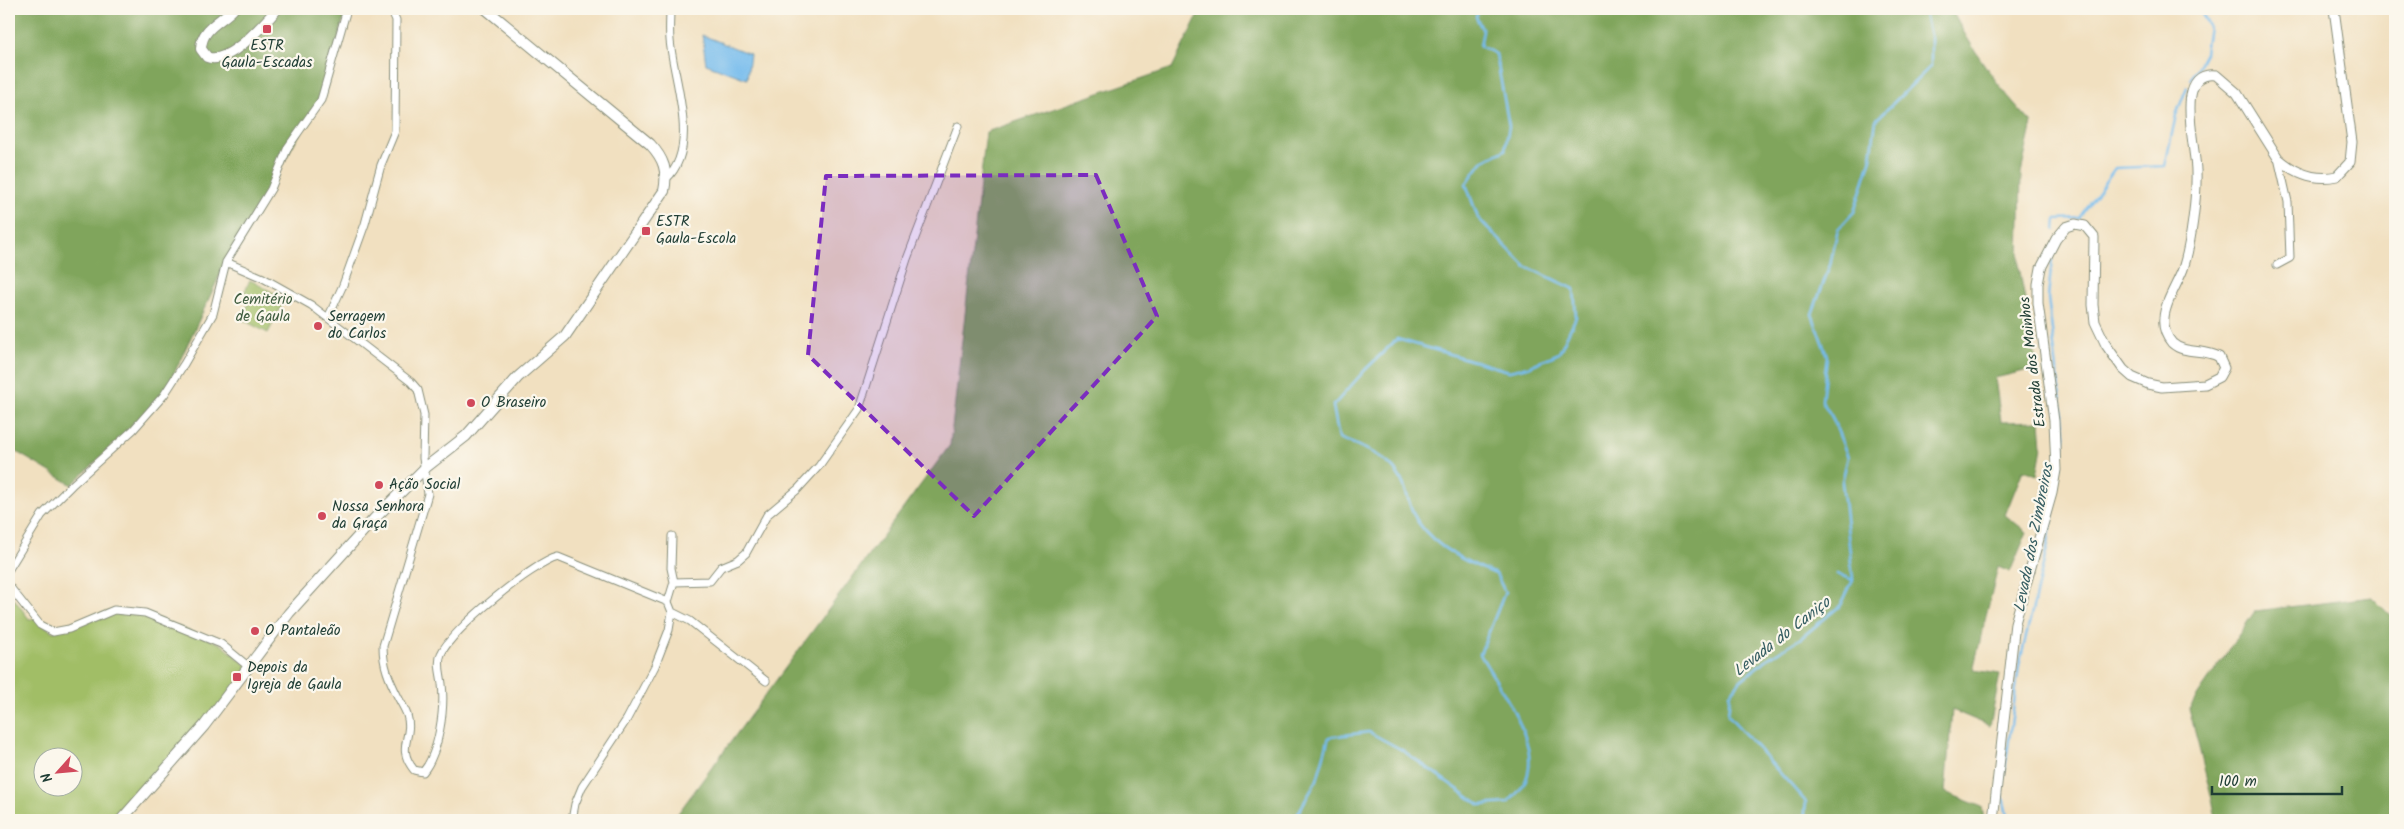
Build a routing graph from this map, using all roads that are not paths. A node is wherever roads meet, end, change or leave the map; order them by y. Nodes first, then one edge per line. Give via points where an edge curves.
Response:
1 (233, 9) edge
2 (278, 9) edge
3 (347, 9) edge
4 (391, 9) edge
5 (486, 9) edge
6 (670, 9) edge
7 (2334, 9) edge
8 (958, 126) dead end
9 (2278, 158) junction
10 (666, 179) junction
11 (226, 262) junction
12 (2277, 265) dead end
13 (328, 318) junction
14 (425, 468) junction
15 (672, 536) dead end
16 (9, 569) edge
17 (674, 582) junction
18 (9, 586) edge
19 (668, 602) junction
20 (672, 612) junction
21 (249, 667) junction
22 (766, 681) dead end
23 (121, 820) edge
24 (572, 820) edge
25 (1993, 820) edge

1 - 2 main road via 202,37 201,49 207,57 219,59 233,51
3 - 11 street via 321,100 288,147 271,189
4 - 13 street via 396,20 395,130 381,165 365,224
5 - 10 main road via 650,144 663,161
6 - 10 street via 670,40 684,116 679,160
7 - 9 street, Estrada dos Moinhos via 2351,128 2350,162 2337,176 2323,178 2296,172
8 - 17 street via 907,259 859,409 819,466 767,515 746,553 721,567 710,581
9 - 12 street via 2288,202 2290,258
9 - 25 street, Estrada dos Moinhos via 2237,93 2224,80 2206,74 2194,82 2190,94 2196,171 2187,255 2164,323 2167,336 2178,348 2219,357 2224,368 2210,383 2162,387 2132,377 2123,369 2106,345 2096,322 2093,285 2096,241 2088,228 2075,224 2066,227 2056,239 2042,268 2038,303 2054,421 2056,470 2016,623
10 - 14 main road via 658,203 565,336 518,377 466,436
11 - 13 street via 296,296
11 - 16 street via 213,314 164,395 133,430 42,515
13 - 14 street via 418,390 424,415 422,450
14 - 19 street via 428,494 383,646 383,664 407,714 409,726 404,750 407,762 414,770 423,772 433,755 442,714 441,654 456,634 494,598 534,567 558,557
14 - 21 main road via 400,490 289,613
15 - 17 street
17 - 19 street
18 - 21 street via 40,625 53,632 69,629 114,610 144,612 221,644
19 - 20 street
20 - 22 street via 690,621
20 - 24 street via 670,630 652,673 627,719 582,787
21 - 23 main road via 204,726

